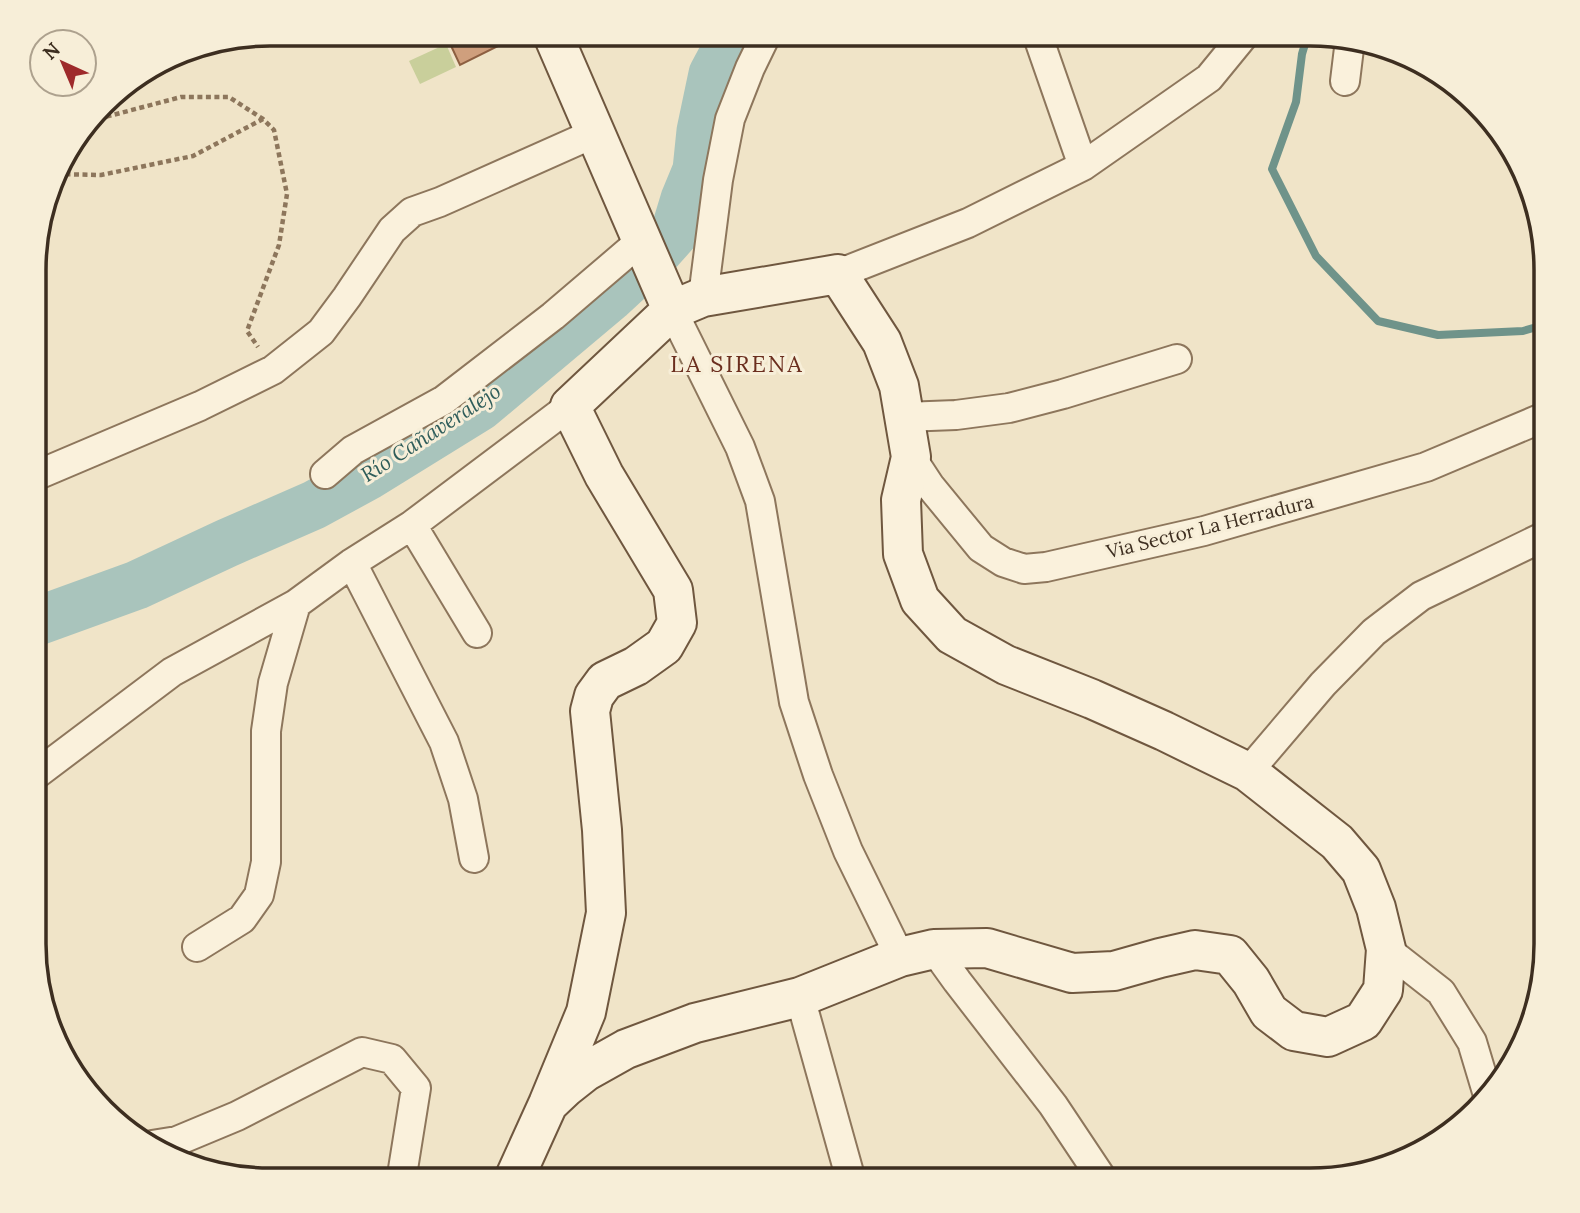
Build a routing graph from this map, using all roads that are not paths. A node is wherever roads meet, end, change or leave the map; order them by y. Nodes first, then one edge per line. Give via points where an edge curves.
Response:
1 (558, 46) edge
2 (761, 46) edge
3 (1041, 46) edge
4 (1235, 46) edge
5 (1349, 49) edge
6 (1345, 81) dead end
7 (595, 133) junction
8 (1083, 166) junction
9 (639, 234) junction
10 (838, 274) junction
11 (679, 298) junction
12 (1177, 359) dead end
13 (570, 406) junction
14 (904, 417) junction
15 (1534, 421) edge
16 (911, 457) junction
17 (46, 471) edge
18 (325, 474) dead end
19 (412, 525) junction
20 (1534, 541) edge
21 (352, 563) junction
22 (296, 604) junction
23 (477, 633) dead end
24 (46, 767) edge
25 (1248, 772) junction
26 (474, 858) dead end
27 (197, 947) dead end
28 (1386, 949) junction
29 (917, 953) junction
30 (800, 997) junction
31 (1485, 1083) edge
32 (548, 1104) junction
33 (168, 1142) edge
34 (519, 1167) edge
35 (403, 1168) dead end
36 (848, 1168) edge
37 (1095, 1168) edge

1 - 7 street
2 - 11 street via 730,119 718,180
3 - 8 street
4 - 8 street via 1209,78
5 - 6 street
7 - 9 street
7 - 17 street via 412,212 392,230 321,332 273,370
8 - 10 street via 968,223
9 - 11 street
9 - 18 street via 553,316 444,400 353,450
10 - 11 street
10 - 14 street via 882,342 899,386
11 - 13 street
11 - 29 street via 760,501 794,702 818,775 848,851
12 - 14 street via 1009,408
13 - 19 street
13 - 32 street via 604,475 673,590 677,623 664,646 605,681 592,703 606,913 586,1012
14 - 16 street
15 - 16 street, Via Sector La Herradura via 1426,467 1204,531 1024,569 981,548
16 - 25 street via 901,500 903,554 920,600 952,635 1006,665
19 - 21 street
19 - 23 street
20 - 25 street via 1421,596 1374,632
21 - 22 street
21 - 26 street via 444,742 463,799
22 - 24 street via 173,672
22 - 27 street via 273,682 266,730 266,862 259,895 242,919
25 - 28 street via 1337,842 1362,870
28 - 29 street via 1383,990 1363,1021 1328,1037 1293,1031 1269,1012 1230,955 1195,950 1114,971 1072,973 987,948
28 - 31 street via 1441,992 1472,1042
29 - 30 street
29 - 37 street via 957,981 1053,1105
30 - 32 street via 695,1023 626,1049 585,1072
30 - 36 street
32 - 34 street
33 - 35 street via 237,1116 362,1052 392,1059 416,1088

